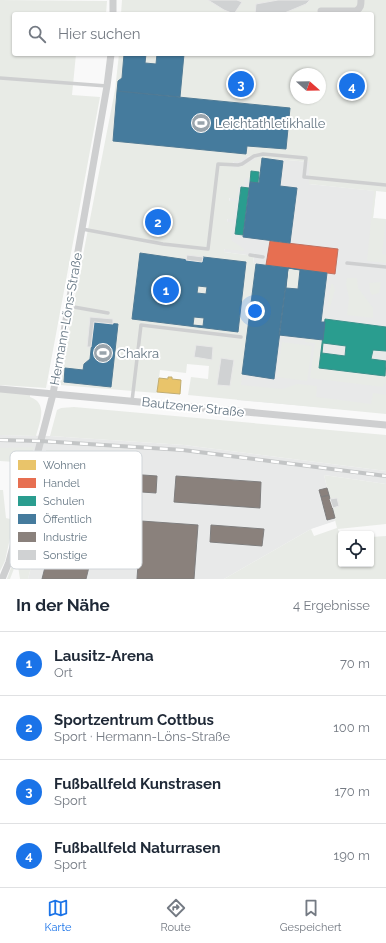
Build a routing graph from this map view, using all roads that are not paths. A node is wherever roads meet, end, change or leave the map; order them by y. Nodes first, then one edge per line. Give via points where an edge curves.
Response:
1 (113, 0) edge
2 (361, 0) edge
3 (321, 11) dead end
4 (113, 12) edge
5 (111, 56) edge
6 (0, 78) edge
7 (107, 86) junction
8 (386, 185) edge
9 (82, 229) junction
10 (250, 255) dead end
11 (263, 256) dead end
12 (347, 263) dead end
13 (386, 267) edge
14 (68, 306) junction
15 (108, 313) dead end
16 (241, 337) dead end
17 (0, 389) edge
18 (53, 394) junction
19 (132, 401) junction
20 (386, 425) edge
21 (38, 451) edge
22 (10, 558) edge
23 (2, 579) edge

1 - 4 street
2 - 3 street via 360,9 356,11
5 - 7 street, Hermann-Löns-Straße
6 - 7 lane
7 - 9 street, Hermann-Löns-Straße
8 - 9 lane via 304,177 306,158 263,154 238,165 218,164 208,250
9 - 14 street, Hermann-Löns-Straße
10 - 11 lane
12 - 13 lane
14 - 15 lane
14 - 18 street, Hermann-Löns-Straße
16 - 19 lane via 141,325
17 - 18 street, Bautzener Straße
18 - 19 street, Bautzener Straße
18 - 21 street, Hermann-Löns-Straße
19 - 20 street, Bautzener Straße
22 - 23 street, Hermann-Löns-Straße

